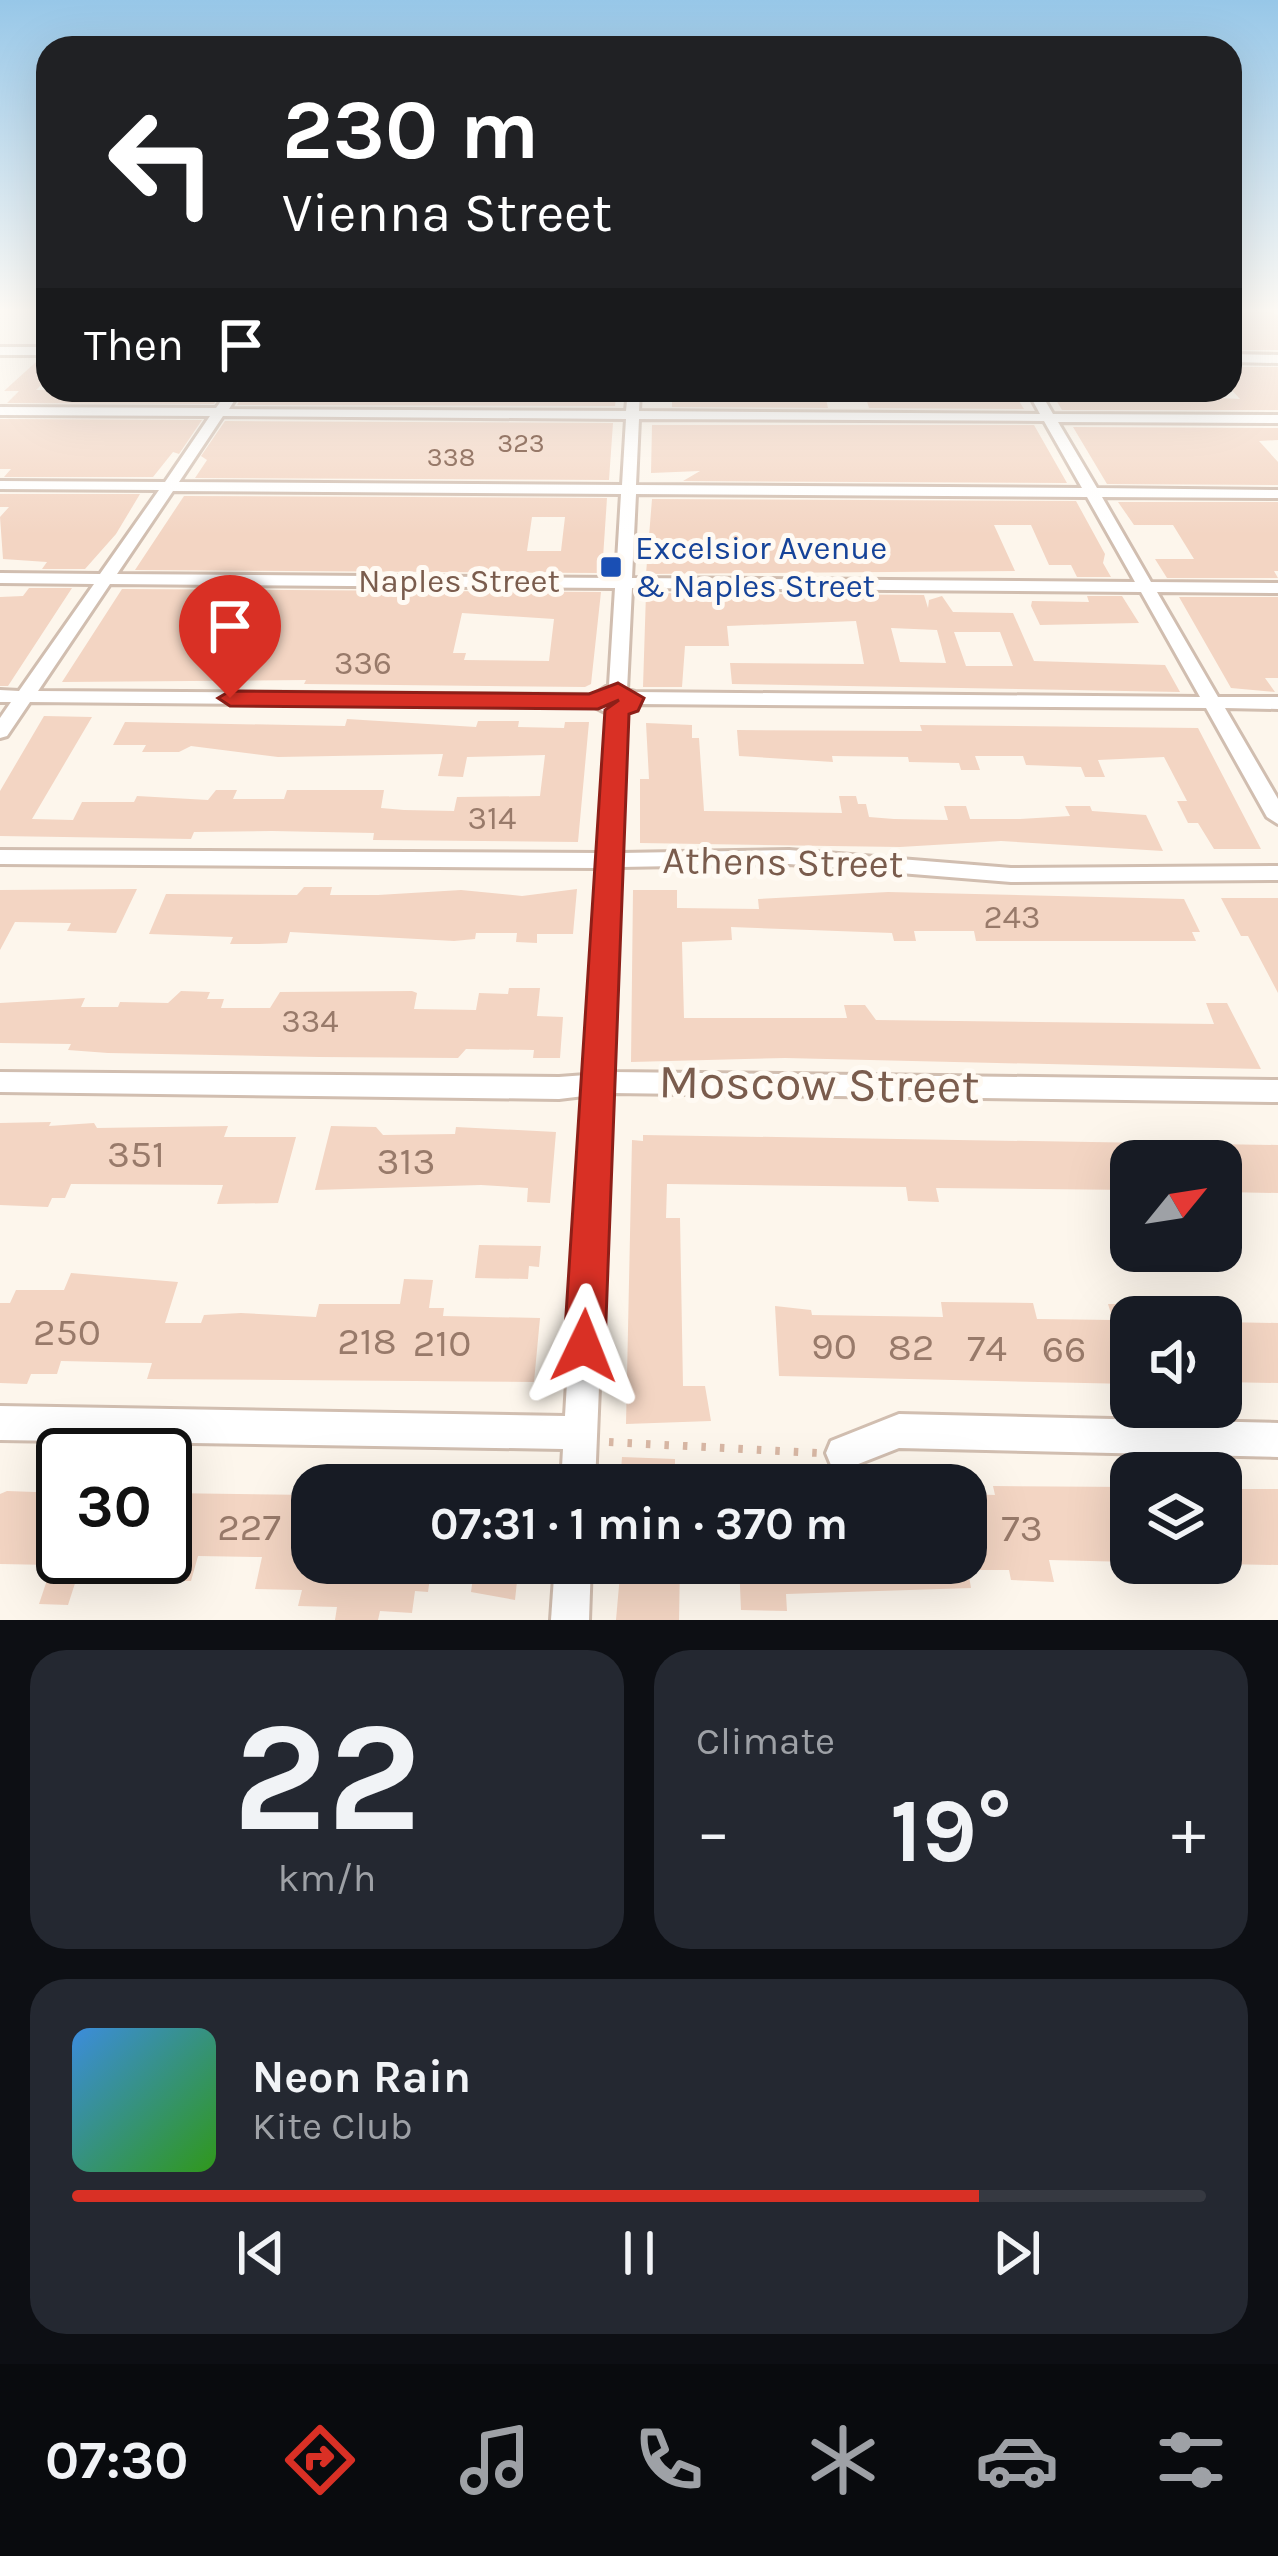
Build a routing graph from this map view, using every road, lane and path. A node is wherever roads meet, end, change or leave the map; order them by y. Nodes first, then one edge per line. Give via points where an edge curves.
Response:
1 (227, 402) edge
2 (634, 402) edge
3 (1039, 402) edge
4 (0, 411) edge
5 (220, 412) junction
6 (633, 415) junction
7 (1048, 418) junction
8 (1278, 419) edge
9 (0, 485) edge
10 (171, 486) junction
11 (628, 490) junction
12 (1093, 493) junction
13 (1278, 494) edge
14 (0, 578) edge
15 (106, 579) junction
16 (624, 583) junction
17 (1145, 586) junction
18 (1278, 588) edge
19 (0, 696) edge
20 (24, 697) junction
21 (616, 700) junction
22 (1211, 702) junction
23 (1278, 703) edge
24 (0, 732) edge
25 (1278, 818) edge
26 (0, 857) edge
27 (610, 860) junction
28 (1278, 873) edge
29 (0, 1082) edge
30 (596, 1084) junction
31 (1278, 1091) edge
32 (0, 1423) edge
33 (580, 1433) junction
34 (1278, 1440) edge
35 (843, 1454) joint
36 (579, 1464) edge
37 (572, 1584) edge
38 (570, 1620) edge

1 - 5 street
2 - 6 street
3 - 7 street
4 - 5 street
5 - 6 street
5 - 10 street
6 - 7 street
6 - 11 street
7 - 8 street
7 - 12 street
9 - 10 street
10 - 11 street
10 - 15 street
11 - 12 street
11 - 16 street
12 - 13 street
12 - 17 street
14 - 15 street, Naples Street
15 - 16 street, Naples Street
15 - 20 street
16 - 17 street, Naples Street
16 - 21 street
17 - 18 street, Naples Street
17 - 22 street
19 - 20 street
20 - 21 street
20 - 24 street
21 - 22 street
21 - 27 street
22 - 23 street
22 - 25 street
26 - 27 street, Athens Street
27 - 28 street, Athens Street via 789,857 1011,875
27 - 30 street
29 - 30 street, Moscow Street
30 - 31 street, Moscow Street
30 - 33 street
32 - 33 street
33 - 35 path via 626,1447
33 - 36 street
34 - 35 street via 899,1431
37 - 38 street

